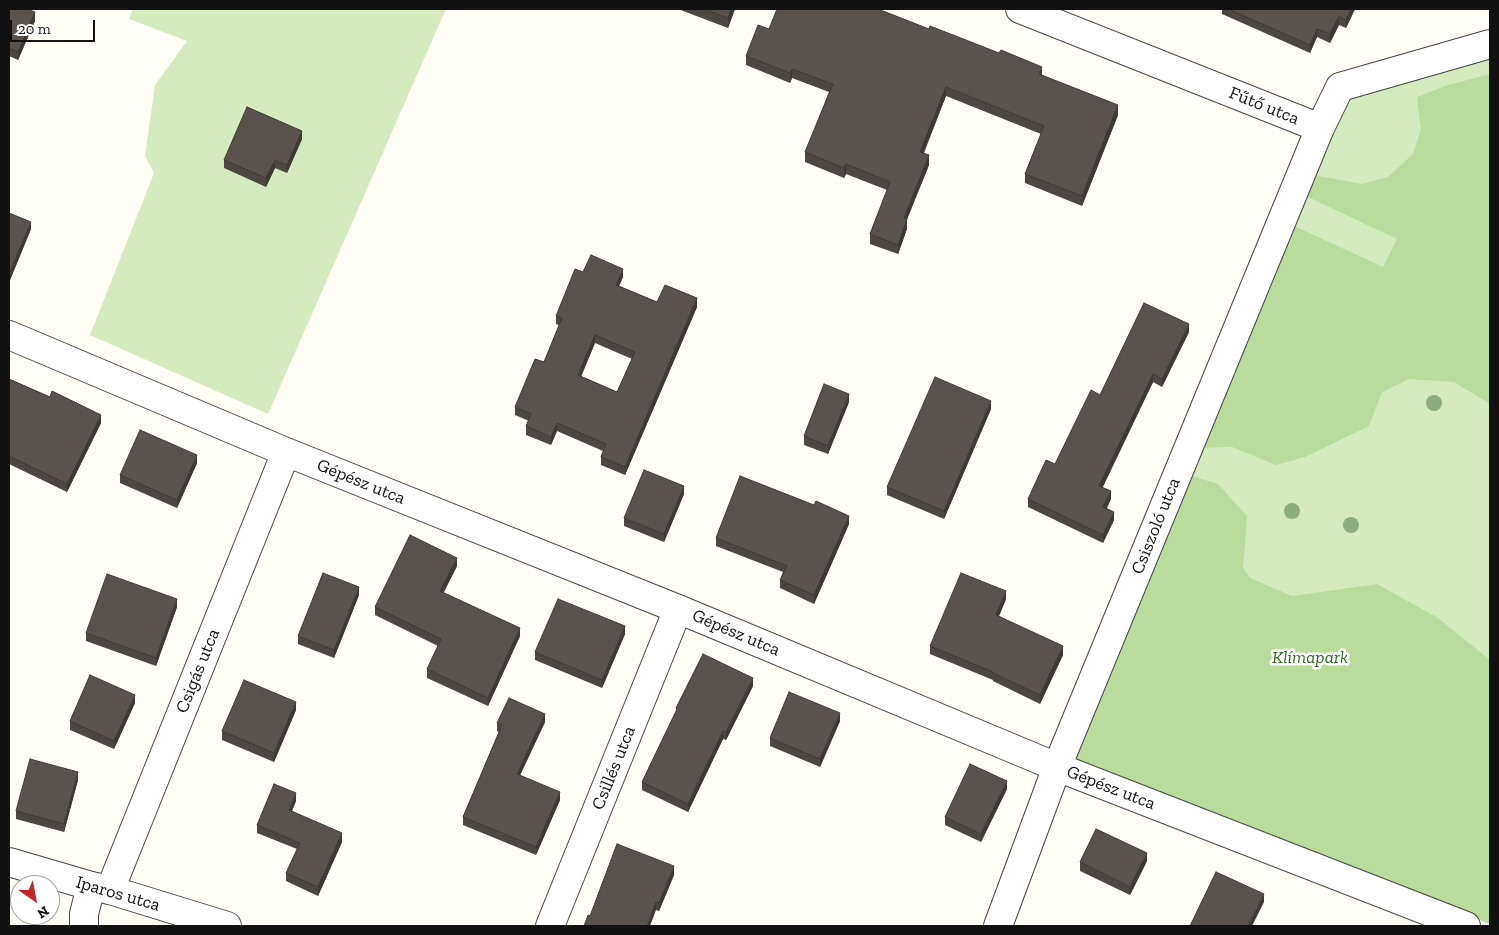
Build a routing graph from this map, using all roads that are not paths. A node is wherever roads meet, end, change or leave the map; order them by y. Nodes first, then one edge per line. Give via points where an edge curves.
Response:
1 (1020, 9) edge
2 (1490, 44) edge
3 (1320, 128) junction
4 (9, 335) edge
5 (286, 452) junction
6 (678, 609) junction
7 (1057, 767) junction
8 (9, 862) edge
9 (100, 888) junction
10 (84, 926) edge
11 (227, 926) edge
12 (550, 926) edge
13 (998, 926) edge
14 (1466, 926) edge

1 - 3 street, Fűtő utca
2 - 3 street, Fűtő utca via 1340,87
3 - 7 street, Csiszoló utca
4 - 5 street, Gépész utca
5 - 6 street, Gépész utca
5 - 9 street, Csigás utca
6 - 7 street, Gépész utca
6 - 12 street, Csillés utca
7 - 13 street, Csiszoló utca
7 - 14 street, Gépész utca
8 - 9 street, Iparos utca
9 - 10 street, Csigás utca via 84,914
9 - 11 street, Iparos utca

